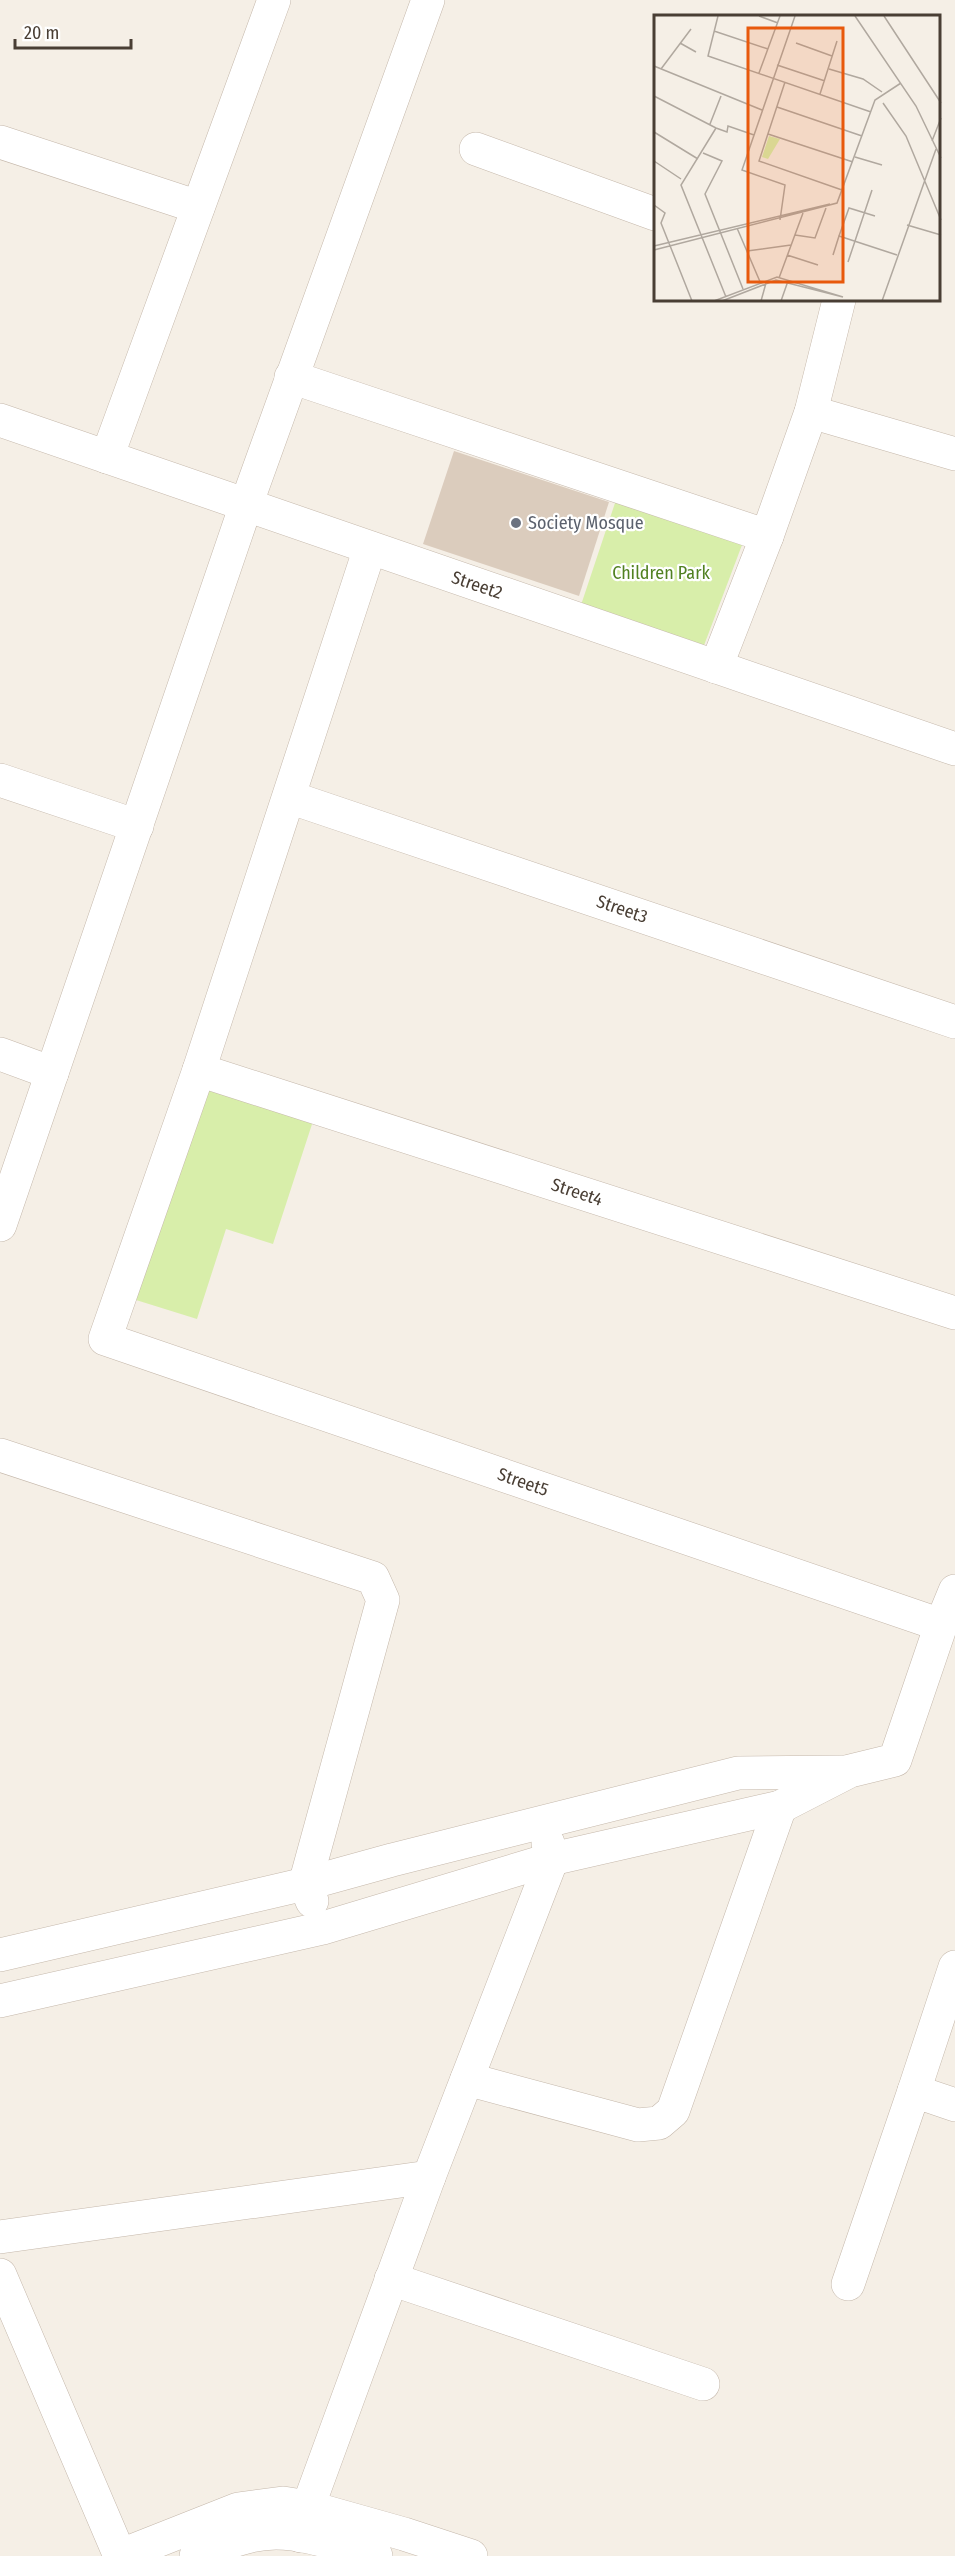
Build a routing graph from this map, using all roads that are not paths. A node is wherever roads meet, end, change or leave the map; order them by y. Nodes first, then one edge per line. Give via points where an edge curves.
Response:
1 (274, 0) edge
2 (428, 0) edge
3 (0, 142) edge
4 (476, 149) dead end
5 (198, 207) junction
6 (654, 214) edge
7 (838, 302) edge
8 (291, 376) junction
9 (811, 412) junction
10 (0, 420) edge
11 (955, 454) edge
12 (107, 457) junction
13 (246, 505) junction
14 (767, 536) junction
15 (370, 548) junction
16 (716, 667) junction
17 (955, 749) edge
18 (0, 780) edge
19 (289, 797) junction
20 (137, 826) junction
21 (955, 1022) edge
22 (0, 1054) edge
23 (199, 1070) junction
24 (52, 1073) junction
25 (0, 1225) edge
26 (955, 1313) edge
27 (0, 1455) edge
28 (955, 1591) edge
29 (941, 1625) junction
30 (850, 1772) junction
31 (780, 1807) junction
32 (543, 1822) junction
33 (552, 1859) junction
34 (305, 1884) junction
35 (323, 1928) junction
36 (0, 1955) edge
37 (955, 1967) edge
38 (0, 2001) edge
39 (467, 2079) junction
40 (914, 2091) junction
41 (955, 2106) edge
42 (429, 2178) junction
43 (0, 2237) edge
44 (0, 2275) edge
45 (391, 2279) junction
46 (848, 2284) dead end
47 (703, 2384) dead end
48 (305, 2522) junction
49 (400, 2545) edge
50 (120, 2556) edge
51 (196, 2556) edge
52 (376, 2556) edge
53 (471, 2556) edge

1 - 5 street
2 - 8 street
3 - 5 street
4 - 6 street
5 - 12 street
7 - 9 street
8 - 13 street
8 - 14 street
9 - 11 street
9 - 14 street
10 - 12 street, Street2
12 - 13 street, Street2
13 - 15 street, Street2
13 - 20 street
14 - 16 street
15 - 16 street, Street2
15 - 19 street
16 - 17 street, Street2
18 - 20 street
19 - 21 street, Street3
19 - 23 street
20 - 24 street
22 - 24 street
23 - 26 street, Street4
23 - 29 street, Street5 via 105,1339
24 - 25 street
27 - 34 street via 373,1578 383,1600
28 - 29 street
29 - 30 street via 896,1760
30 - 31 street
30 - 32 street via 738,1773
31 - 33 street
31 - 39 street via 673,2111 658,2123 638,2125
32 - 33 street
32 - 34 street
33 - 35 street
33 - 39 street
34 - 35 street
34 - 36 street
35 - 38 street
37 - 40 street
39 - 42 street
40 - 41 street
40 - 46 street
42 - 43 street
42 - 45 street
44 - 50 street
45 - 47 street
45 - 48 street
48 - 49 street
48 - 50 street via 283,2503 238,2510
48 - 51 street via 277,2533 231,2541
48 - 52 street
49 - 53 street

